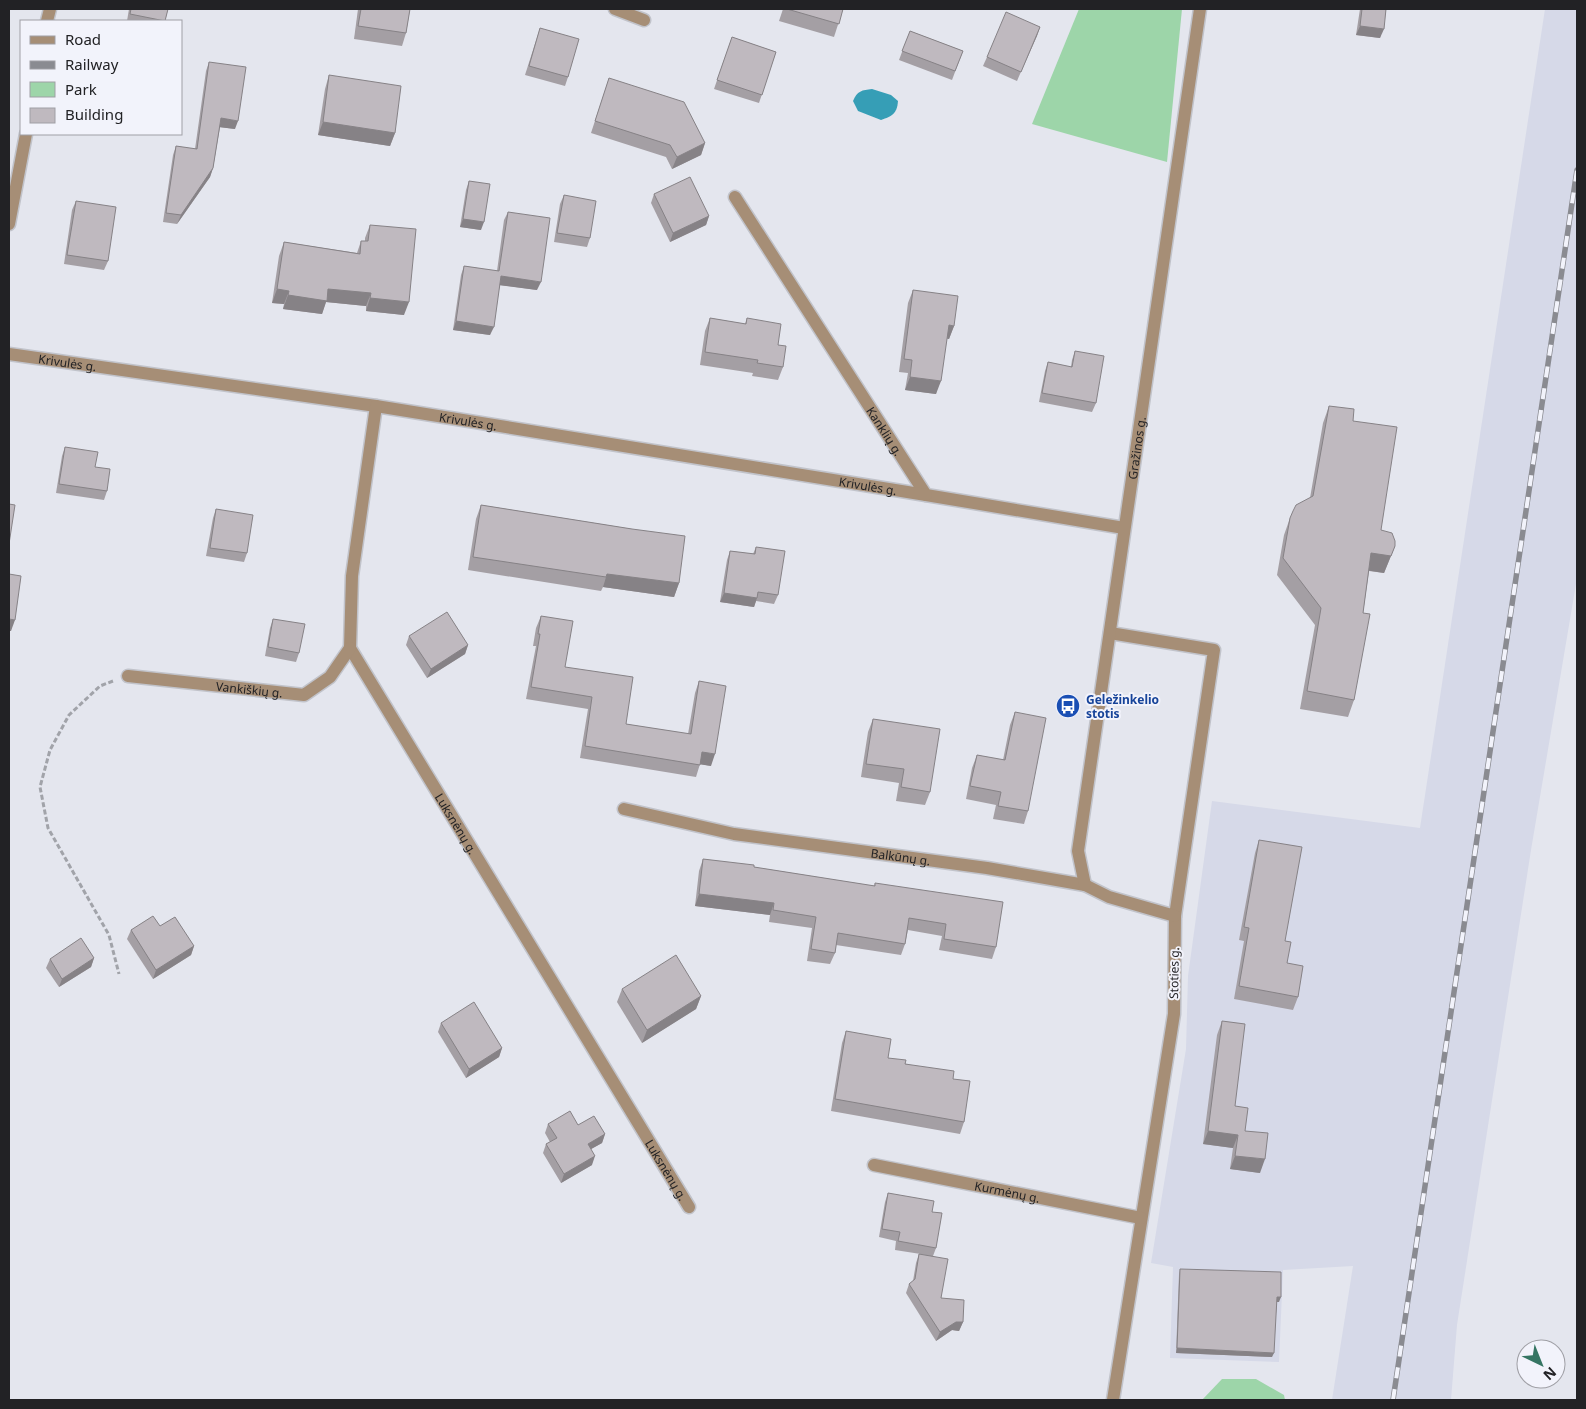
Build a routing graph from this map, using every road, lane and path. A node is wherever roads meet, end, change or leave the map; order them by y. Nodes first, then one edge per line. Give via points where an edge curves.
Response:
1 (615, 9) edge
2 (1200, 9) edge
3 (644, 20) dead end
4 (26, 135) edge
5 (735, 197) dead end
6 (9, 224) edge
7 (9, 354) edge
8 (376, 406) junction
9 (926, 494) junction
10 (1124, 528) junction
11 (1110, 633) junction
12 (350, 648) junction
13 (128, 676) joint
14 (624, 810) dead end
15 (1085, 885) junction
16 (1175, 916) junction
17 (119, 974) dead end
18 (874, 1165) dead end
19 (689, 1207) dead end
20 (1141, 1218) junction
21 (1113, 1400) edge

1 - 3 street
2 - 10 street, Gražinos g.
4 - 6 street
5 - 9 street, Kanklių g.
7 - 8 street, Krivulės g.
8 - 9 street, Krivulės g.
8 - 12 street via 352,576
9 - 10 street
10 - 11 street, Gražinos g.
11 - 15 street, Gražinos g. via 1078,851
11 - 16 street, Stoties g. via 1214,650
12 - 13 street, Vankiškių g. via 330,677 304,695
12 - 19 street, Luksnėnų g.
13 - 17 path via 100,686 69,715 50,750 40,787 48,828 109,935
14 - 15 street, Balkūnų g. via 734,834 988,868
15 - 16 street, Balkūnų g. via 1109,898
16 - 20 street, Stoties g. via 1174,1014
18 - 20 street, Kurmėnų g.
20 - 21 street, Stoties g.

